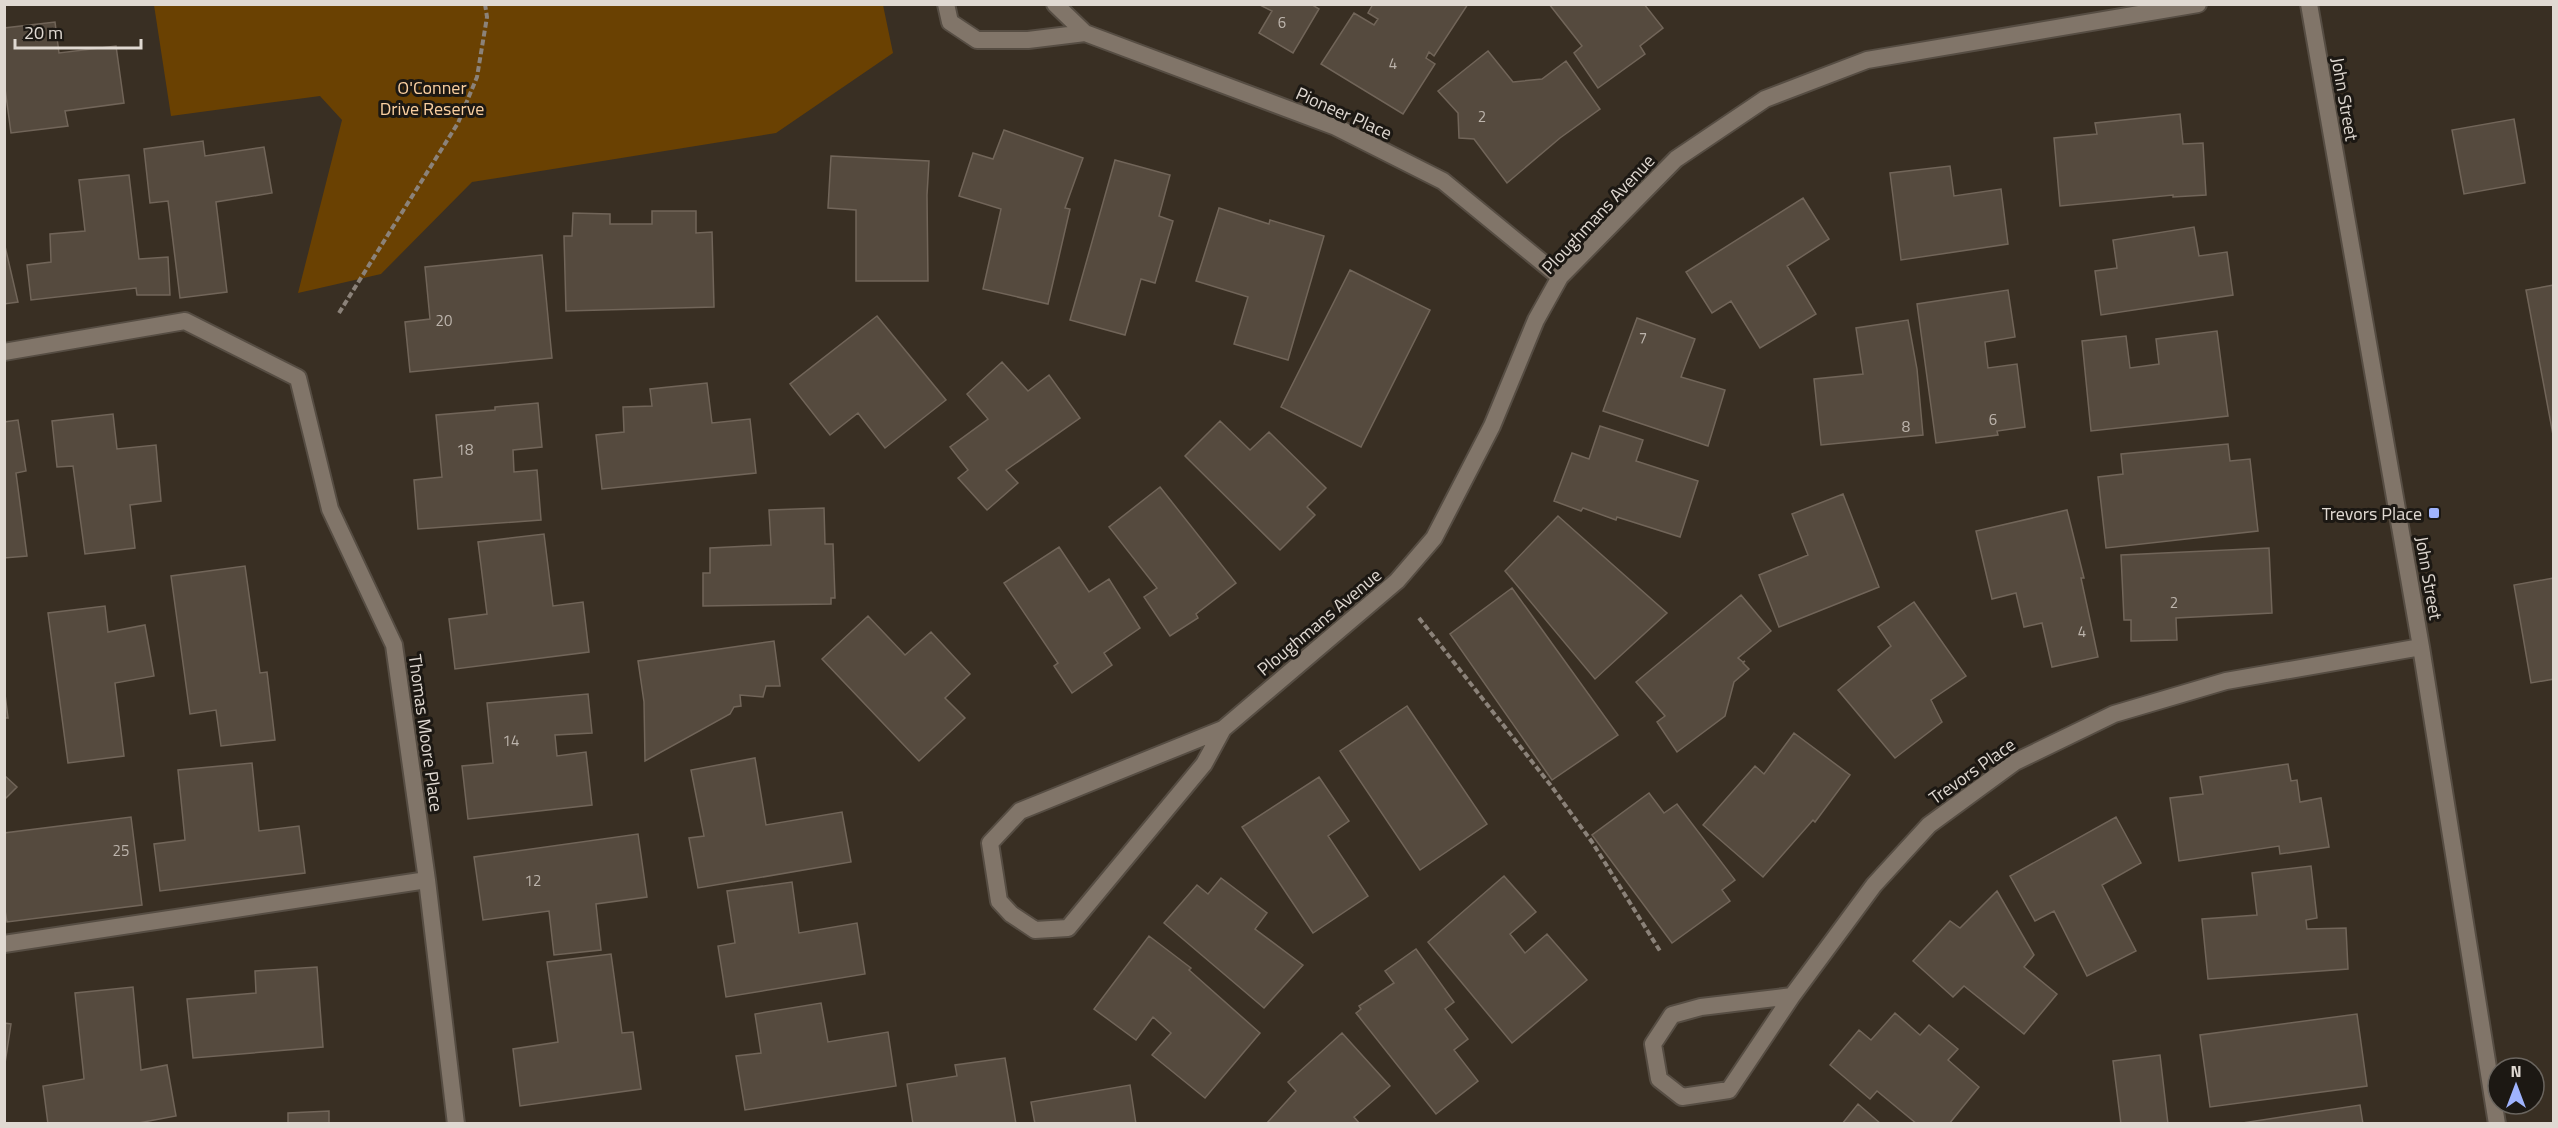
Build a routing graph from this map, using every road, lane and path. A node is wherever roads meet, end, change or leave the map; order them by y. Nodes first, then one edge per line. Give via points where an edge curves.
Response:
1 (485, 4) edge
2 (946, 4) edge
3 (1055, 4) edge
4 (2198, 4) edge
5 (2309, 4) edge
6 (1085, 33) junction
7 (1560, 277) junction
8 (339, 313) dead end
9 (4, 352) edge
10 (1419, 618) dead end
11 (2421, 647) junction
12 (1223, 729) junction
13 (427, 880) junction
14 (4, 944) edge
15 (1660, 951) dead end
16 (1792, 996) junction
17 (456, 1124) edge
18 (2497, 1124) edge

1 - 8 path via 487,17 477,77 458,123
2 - 6 street, Pioneer Place via 950,22 977,40 1028,40
3 - 6 street, Pioneer Place
4 - 7 street, Ploughmans Avenue via 1867,60 1765,99 1676,159
5 - 11 street, John Street
6 - 7 street, Pioneer Place via 1336,127 1443,181
7 - 12 street, Ploughmans Avenue via 1536,321 1492,426 1434,538 1397,581
9 - 13 street, Thomas Moore Place via 185,321 298,378 330,509 394,645
10 - 15 path via 1552,786
11 - 16 street, Trevors Place via 2215,685 2114,714 2015,762 1929,825 1874,885
11 - 18 street, John Street
12 - 12 street, Ploughmans Avenue via 1204,764 1068,928 1035,930 999,901 990,843 1020,811
13 - 14 street
13 - 17 street, Thomas Moore Place
16 - 16 street, Trevors Place via 1729,1090 1682,1097 1659,1079 1653,1044 1672,1015 1701,1007

